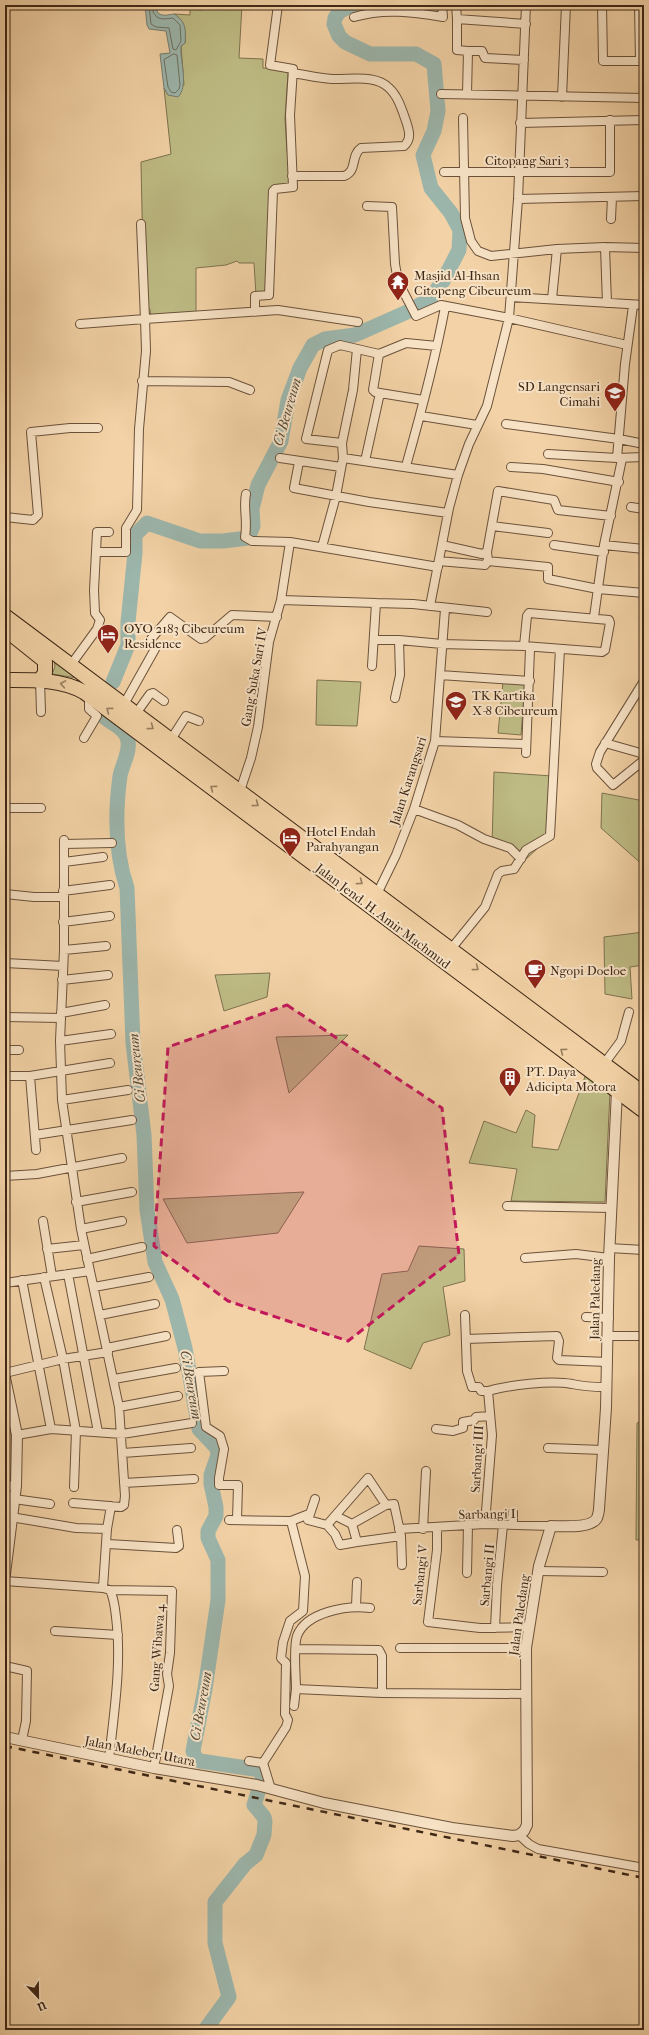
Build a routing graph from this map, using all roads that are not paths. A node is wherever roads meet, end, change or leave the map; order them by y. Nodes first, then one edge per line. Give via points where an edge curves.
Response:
1 (278, 5) edge
2 (442, 5) edge
3 (456, 5) edge
4 (526, 5) edge
5 (566, 5) edge
6 (602, 5) edge
7 (639, 5) edge
8 (354, 17) dead end
9 (456, 19) junction
10 (526, 24) junction
11 (468, 51) junction
12 (524, 60) junction
13 (642, 61) edge
14 (293, 73) junction
15 (441, 94) dead end
16 (467, 94) junction
17 (522, 97) junction
18 (562, 97) junction
19 (644, 98) edge
20 (463, 118) dead end
21 (610, 120) junction
22 (644, 120) edge
23 (520, 123) junction
24 (444, 172) dead end
25 (464, 172) junction
26 (518, 172) junction
27 (292, 176) junction
28 (644, 196) edge
29 (612, 197) junction
30 (518, 199) junction
31 (367, 206) dead end
32 (611, 219) dead end
33 (141, 224) dead end
34 (605, 247) junction
35 (644, 248) edge
36 (557, 250) junction
37 (514, 253) junction
38 (511, 298) junction
39 (552, 299) junction
40 (607, 303) junction
41 (644, 305) edge
42 (634, 306) junction
43 (445, 307) junction
44 (255, 312) junction
45 (509, 318) junction
46 (145, 320) junction
47 (358, 322) dead end
48 (80, 324) dead end
49 (627, 345) junction
50 (437, 346) junction
51 (357, 349) junction
52 (379, 354) junction
53 (142, 381) junction
54 (250, 390) dead end
55 (380, 393) junction
56 (423, 400) junction
57 (421, 416) junction
58 (506, 424) dead end
59 (477, 425) junction
60 (98, 428) dead end
61 (619, 439) junction
62 (342, 443) junction
63 (644, 444) edge
64 (548, 454) dead end
65 (644, 457) edge
66 (280, 458) dead end
67 (343, 458) junction
68 (620, 459) junction
69 (364, 461) junction
70 (299, 462) junction
71 (406, 466) junction
72 (341, 467) junction
73 (511, 467) dead end
74 (458, 475) junction
75 (619, 482) junction
76 (246, 494) dead end
77 (336, 496) junction
78 (631, 507) dead end
79 (644, 509) edge
80 (448, 513) junction
81 (610, 516) junction
82 (5, 518) edge
83 (492, 526) junction
84 (109, 532) dead end
85 (548, 533) dead end
86 (290, 542) junction
87 (442, 545) junction
88 (554, 545) dead end
89 (322, 547) junction
90 (604, 549) junction
91 (644, 549) edge
92 (96, 552) junction
93 (487, 552) junction
94 (488, 561) junction
95 (439, 564) junction
96 (598, 588) junction
97 (644, 593) edge
98 (281, 600) junction
99 (376, 603) junction
100 (430, 606) junction
101 (445, 609) junction
102 (487, 612) dead end
103 (5, 616) edge
104 (277, 617) junction
105 (594, 617) junction
106 (5, 629) edge
107 (374, 640) junction
108 (399, 640) junction
109 (442, 644) junction
110 (527, 647) junction
111 (560, 649) junction
112 (70, 666) junction
113 (372, 666) dead end
114 (440, 675) junction
115 (5, 680) edge
116 (40, 680) junction
117 (530, 681) junction
118 (644, 681) edge
119 (91, 692) junction
120 (640, 693) edge
121 (395, 698) dead end
122 (164, 701) dead end
123 (123, 706) junction
124 (41, 712) dead end
125 (135, 715) junction
126 (199, 721) dead end
127 (84, 738) dead end
128 (170, 741) junction
129 (435, 741) junction
130 (605, 743) junction
131 (526, 744) junction
132 (526, 753) dead end
133 (644, 754) edge
134 (644, 760) edge
135 (240, 791) junction
136 (5, 808) edge
137 (41, 808) dead end
138 (414, 809) junction
139 (112, 843) dead end
140 (103, 857) dead end
141 (521, 859) junction
142 (64, 862) junction
143 (110, 885) dead end
144 (5, 894) edge
145 (63, 894) junction
146 (374, 900) junction
147 (110, 916) dead end
148 (63, 922) junction
149 (106, 946) dead end
150 (451, 949) junction
151 (64, 950) junction
152 (5, 963) edge
153 (63, 966) junction
154 (108, 975) dead end
155 (62, 980) junction
156 (104, 1005) dead end
157 (629, 1012) dead end
158 (61, 1016) junction
159 (5, 1017) edge
160 (111, 1034) dead end
161 (60, 1041) junction
162 (5, 1050) edge
163 (19, 1050) dead end
164 (110, 1063) dead end
165 (604, 1064) junction
166 (61, 1071) junction
167 (5, 1076) edge
168 (30, 1076) junction
169 (128, 1090) dead end
170 (617, 1091) junction
171 (644, 1094) edge
172 (62, 1100) junction
173 (644, 1111) edge
174 (132, 1120) dead end
175 (67, 1130) junction
176 (35, 1135) junction
177 (36, 1150) dead end
178 (122, 1158) dead end
179 (72, 1167) junction
180 (5, 1176) edge
181 (132, 1192) dead end
182 (76, 1202) junction
183 (507, 1206) dead end
184 (612, 1208) junction
185 (43, 1221) dead end
186 (122, 1221) dead end
187 (81, 1229) junction
188 (84, 1245) junction
189 (142, 1247) dead end
190 (47, 1249) junction
191 (644, 1250) edge
192 (609, 1253) junction
193 (525, 1258) dead end
194 (87, 1259) junction
195 (90, 1270) junction
196 (68, 1274) junction
197 (48, 1276) junction
198 (149, 1277) dead end
199 (22, 1280) junction
200 (5, 1283) edge
201 (94, 1287) junction
202 (155, 1304) dead end
203 (100, 1315) junction
204 (465, 1315) dead end
205 (586, 1317) dead end
206 (609, 1318) junction
207 (166, 1336) dead end
208 (608, 1336) junction
209 (644, 1336) edge
210 (466, 1339) junction
211 (108, 1350) junction
212 (83, 1356) junction
213 (63, 1359) junction
214 (607, 1362) junction
215 (38, 1365) junction
216 (176, 1368) dead end
217 (224, 1371) dead end
218 (5, 1373) edge
219 (5, 1378) edge
220 (114, 1379) junction
221 (606, 1387) junction
222 (488, 1391) junction
223 (178, 1396) dead end
224 (119, 1407) junction
225 (490, 1416) junction
226 (192, 1423) dead end
227 (436, 1429) dead end
228 (51, 1430) junction
229 (76, 1431) junction
230 (98, 1432) junction
231 (122, 1434) junction
232 (17, 1435) junction
233 (191, 1448) dead end
234 (548, 1448) dead end
235 (603, 1450) junction
236 (123, 1453) junction
237 (426, 1471) dead end
238 (194, 1478) dead end
239 (124, 1483) junction
240 (5, 1485) edge
241 (16, 1486) junction
242 (74, 1487) dead end
243 (14, 1499) junction
244 (315, 1499) dead end
245 (73, 1503) dead end
246 (50, 1504) dead end
247 (386, 1505) junction
248 (111, 1506) junction
249 (513, 1512) dead end
250 (309, 1514) junction
251 (336, 1516) junction
252 (10, 1517) junction
253 (291, 1521) junction
254 (352, 1524) junction
255 (485, 1524) junction
256 (327, 1525) junction
257 (468, 1525) junction
258 (504, 1525) junction
259 (513, 1525) junction
260 (551, 1526) junction
261 (437, 1528) junction
262 (107, 1529) junction
263 (423, 1529) junction
264 (177, 1530) dead end
265 (400, 1533) junction
266 (357, 1542) junction
267 (106, 1543) junction
268 (402, 1565) dead end
269 (538, 1571) junction
270 (603, 1572) dead end
271 (5, 1573) edge
272 (467, 1573) dead end
273 (5, 1581) edge
274 (357, 1582) dead end
275 (107, 1589) junction
276 (356, 1606) junction
277 (370, 1608) dead end
278 (530, 1627) junction
279 (495, 1628) junction
280 (55, 1631) dead end
281 (118, 1635) junction
282 (400, 1648) dead end
283 (526, 1648) junction
284 (296, 1649) junction
285 (5, 1666) edge
286 (296, 1689) junction
287 (382, 1693) junction
288 (527, 1694) junction
289 (294, 1706) dead end
290 (5, 1737) edge
291 (22, 1740) junction
292 (109, 1759) junction
293 (249, 1761) dead end
294 (263, 1763) junction
295 (154, 1768) junction
296 (265, 1787) junction
297 (519, 1835) junction
298 (644, 1868) edge

1 - 14 street via 270,66 293,69
2 - 8 street via 443,17 388,11
3 - 9 street
4 - 10 street
5 - 18 street
6 - 13 street via 602,60
7 - 13 street
9 - 10 street
9 - 11 street via 457,50
10 - 12 street
11 - 12 street via 482,51 485,58
11 - 16 street
12 - 17 street
14 - 27 street via 290,115
14 - 27 street via 383,83 398,102 410,136 404,146 361,148 354,156 350,174
15 - 16 street
16 - 17 street
17 - 18 street
17 - 23 street
18 - 19 street
20 - 25 street
21 - 22 street
21 - 23 street
21 - 26 street, Citopang Sari 3 via 610,172
23 - 26 street
24 - 25 street, Citopang Sari 3
25 - 26 street, Citopang Sari 3
25 - 37 street via 465,218 474,247 491,256
26 - 30 street
27 - 44 street via 293,187 273,191 269,296 255,296
28 - 29 street
29 - 30 street
29 - 32 street
30 - 37 street
31 - 43 street via 392,207 399,287 402,288 416,316 441,305
33 - 46 street
34 - 35 street
34 - 36 street
34 - 40 street
36 - 37 street
36 - 39 street
37 - 38 street
38 - 39 street
38 - 45 street
39 - 40 street
40 - 42 street
41 - 42 street
42 - 49 street
43 - 45 street
43 - 50 street
44 - 46 street
44 - 47 street via 278,310
45 - 49 street
45 - 59 street via 487,406
46 - 48 street
46 - 53 street via 146,351
49 - 61 street
50 - 52 street via 406,343
50 - 56 street via 430,384
51 - 52 street
51 - 62 street
51 - 62 street via 338,345 328,350 306,439
52 - 55 street via 373,390
53 - 54 street via 229,382
53 - 92 street via 137,510 126,528 126,552
55 - 56 street
55 - 69 street
56 - 57 street
57 - 59 street
57 - 71 street
58 - 61 street
59 - 74 street
60 - 82 street via 32,431 38,515 33,520
61 - 63 street
61 - 68 street
62 - 67 street
64 - 68 street
65 - 68 street
66 - 70 street
67 - 69 street
67 - 72 street
68 - 75 street
69 - 71 street
70 - 72 street
70 - 77 street via 294,488
71 - 74 street
72 - 77 street
73 - 75 street via 543,469
74 - 80 street
75 - 81 street
76 - 86 street via 249,539
77 - 80 street
77 - 89 street
78 - 79 street
80 - 87 street
81 - 83 street via 558,510 554,500 498,491
81 - 90 street
83 - 85 street
83 - 93 street
84 - 92 street via 97,532
86 - 89 street
86 - 98 street, Gang Suka Sari IV
87 - 93 street via 482,554
87 - 95 street
88 - 90 street
89 - 95 street
90 - 91 street
90 - 96 street
92 - 112 street via 95,613 100,620 97,629
93 - 94 street
94 - 95 street via 485,565
94 - 96 street via 548,567 548,579
95 - 100 street
96 - 97 street
96 - 105 street
98 - 99 street
98 - 104 street, Gang Suka Sari IV
99 - 100 street
99 - 107 street
100 - 101 street
101 - 102 street
101 - 109 street, Jalan Karangsari
103 - 112 highway
104 - 123 street via 232,615 201,639 170,617 151,639 155,649
104 - 135 street, Gang Suka Sari IV via 269,642 258,727
105 - 110 street via 529,613
105 - 111 street via 609,620 610,623 604,651
106 - 116 highway via 45,661 45,672
107 - 108 street
107 - 113 street
108 - 109 street
108 - 121 street via 400,675
109 - 110 street
109 - 114 street, Jalan Karangsari
110 - 111 street
110 - 117 street
111 - 141 street via 551,835 529,848
112 - 119 highway
114 - 117 street
114 - 129 street, Jalan Karangsari
115 - 116 highway
119 -> 116 highway
116 - 124 street
117 - 131 street
118 - 120 street
119 - 123 highway, Jalan Jend. H. Amir Machmud
119 - 127 street via 89,709 97,716
146 -> 119 highway, Jalan Jend. H. Amir Machmud
120 - 130 street
122 - 125 street via 153,693 150,694
123 - 125 highway, Jalan Jend. H. Amir Machmud
125 -> 128 highway, Jalan Jend. H. Amir Machmud
126 - 128 street via 186,716
128 - 135 highway, Jalan Jend. H. Amir Machmud
129 - 131 street
129 - 138 street, Jalan Karangsari
130 - 133 street
130 - 134 street via 596,764 611,784 616,784
131 - 132 street
135 -> 146 highway, Jalan Jend. H. Amir Machmud
136 - 137 street
138 - 141 street via 510,848
138 - 146 street, Jalan Karangsari via 396,855
139 - 142 street via 64,842
140 - 142 street
141 - 150 street via 514,870 498,874 485,907
142 - 145 street
143 - 145 street
144 - 145 street via 34,897
145 - 148 street
146 - 150 highway, Jalan Jend. H. Amir Machmud
170 -> 146 highway, Jalan Jend. H. Amir Machmud
147 - 148 street
148 - 151 street
149 - 151 street
150 -> 165 highway, Jalan Jend. H. Amir Machmud
151 - 153 street
152 - 153 street
153 - 155 street
154 - 155 street
155 - 158 street
156 - 158 street
157 - 165 street via 620,1041
158 - 159 street
158 - 161 street
160 - 161 street
161 - 166 street
162 - 163 street
164 - 166 street
165 - 171 highway, Jalan Jend. H. Amir Machmud
166 - 168 street
166 - 172 street
167 - 168 street
168 - 176 street
169 - 172 street
170 - 173 highway, Jalan Jend. H. Amir Machmud
170 - 184 street, Jalan Paledang
172 - 175 street
174 - 175 street
175 - 176 street
175 - 179 street
176 - 177 street
178 - 179 street
179 - 180 street via 38,1174
179 - 182 street
181 - 182 street
182 - 187 street
183 - 184 street
184 - 192 street, Jalan Paledang
185 - 190 street
186 - 187 street
187 - 188 street
188 - 190 street
188 - 194 street
189 - 194 street
190 - 197 street
191 - 192 street
192 - 193 street
192 - 206 street, Jalan Paledang
194 - 195 street
195 - 196 street
195 - 201 street
196 - 197 street
196 - 212 street
197 - 199 street
197 - 213 street
198 - 201 street
199 - 200 street
199 - 215 street
201 - 203 street
202 - 203 street
203 - 211 street
204 - 210 street
205 - 206 street
206 - 208 street, Jalan Paledang
207 - 211 street
208 - 209 street
208 - 214 street, Jalan Paledang
210 - 214 street via 557,1336 560,1341 559,1360
210 - 222 street via 467,1371 472,1387
211 - 212 street
211 - 220 street
212 - 213 street
212 - 230 street
213 - 215 street
213 - 229 street
214 - 221 street, Jalan Paledang
215 - 218 street
215 - 228 street
216 - 220 street
217 - 253 street via 199,1372 206,1427 220,1436 224,1449 219,1485 238,1485 233,1520
219 - 232 street
220 - 224 street
221 - 222 street via 541,1383
221 - 235 street, Jalan Paledang
222 - 225 street, Sarbangi III
223 - 224 street
224 - 231 street
225 - 227 street via 476,1417 474,1420 463,1422 463,1428 453,1431
225 - 255 street, Sarbangi III via 492,1435
226 - 231 street
228 - 229 street
228 - 232 street
229 - 230 street
229 - 242 street
230 - 231 street
231 - 236 street
232 - 241 street
233 - 236 street
234 - 235 street
235 - 260 street, Jalan Paledang via 600,1509 597,1519 576,1527
236 - 239 street
237 - 263 street
238 - 239 street
239 - 248 street via 124,1505
240 - 241 street
241 - 243 street
243 - 246 street
243 - 252 street
244 - 250 street
245 - 248 street
247 - 251 street via 368,1478
247 - 254 street
247 - 265 street via 394,1504
248 - 262 street
249 - 259 street
250 - 253 street
250 - 256 street via 308,1520
251 - 254 street
251 - 256 street
252 - 262 street via 76,1528
252 - 271 street
253 - 294 street via 305,1576 303,1611 290,1621 283,1642 281,1658 286,1663 285,1714 288,1720
254 - 266 street
255 - 257 street, Sarbangi I
255 - 258 street, Sarbangi I
256 - 266 street, Sarbangi I via 340,1545
257 - 261 street, Sarbangi I
257 - 272 street
258 - 259 street, Sarbangi I
258 - 279 street, Sarbangi II via 496,1585
259 - 260 street, Sarbangi I
260 - 269 street, Jalan Paledang
261 - 263 street, Sarbangi I
261 - 279 street, Sarbangi V via 437,1550 428,1622
262 - 267 street
263 - 265 street, Sarbangi I
264 - 267 street via 179,1546 176,1548
265 - 266 street, Sarbangi I
265 - 268 street
267 - 275 street
269 - 270 street
269 - 278 street, Jalan Paledang
273 - 275 street
274 - 276 street
275 - 281 street via 114,1600
275 - 295 street, Gang Wibawa 4 via 172,1591 168,1686
276 - 277 street
276 - 284 street via 323,1614 302,1627 297,1637
278 - 279 street
278 - 283 street, Jalan Paledang
280 - 281 street
281 - 292 street via 118,1664
282 - 283 street
283 - 288 street, Jalan Paledang
284 - 286 street
284 - 287 street via 378,1650 382,1656
285 - 291 street via 28,1671 26,1721
286 - 287 street
286 - 289 street
287 - 288 street
288 - 297 street, Jalan Paledang via 528,1825
290 - 291 street, Jalan Maleber Utara
291 - 292 street, Jalan Maleber Utara
292 - 295 street, Jalan Maleber Utara
293 - 294 street
294 - 296 street
295 - 296 street, Jalan Maleber Utara
296 - 297 street via 310,1800 452,1828
297 - 298 street via 538,1849

